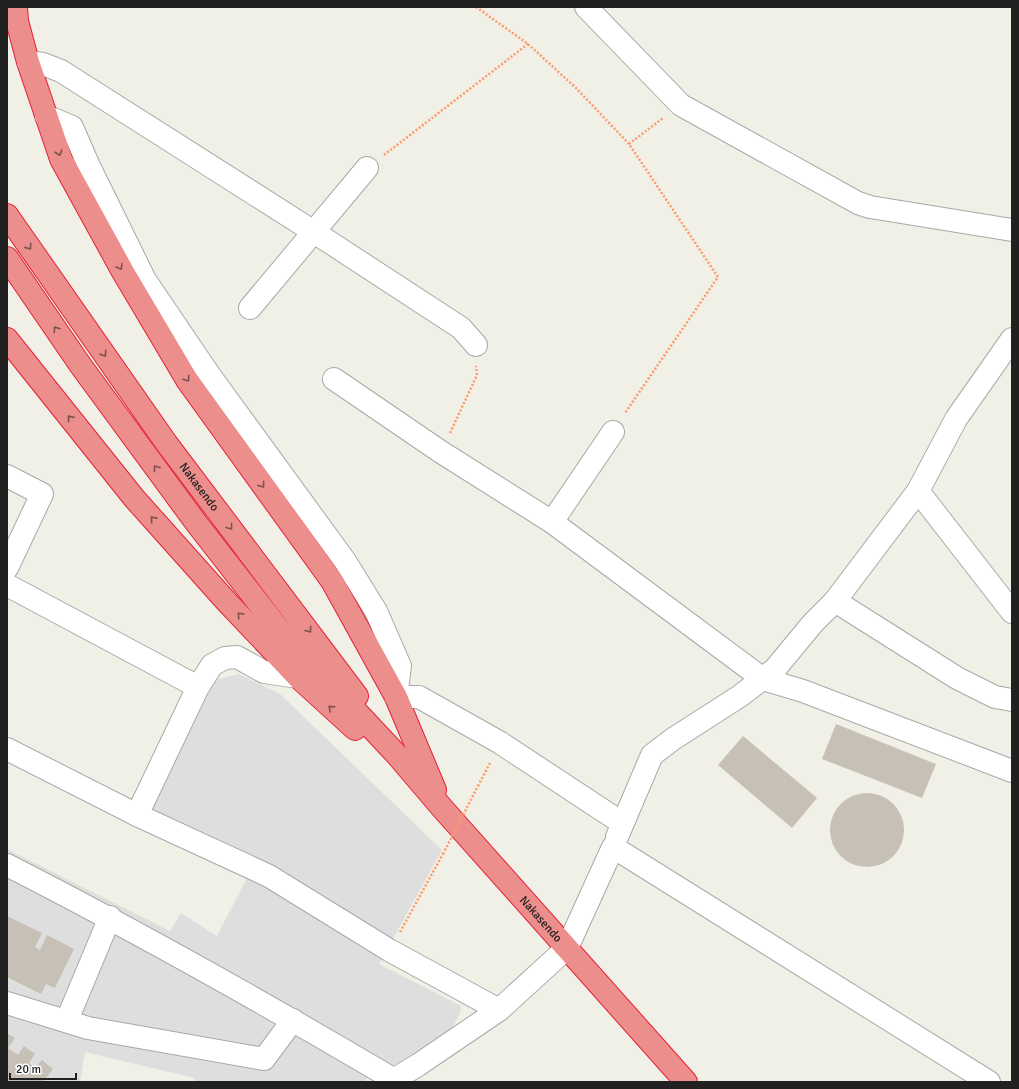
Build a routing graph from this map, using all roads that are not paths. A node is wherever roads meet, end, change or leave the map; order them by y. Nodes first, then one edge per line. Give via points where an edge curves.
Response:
1 (16, 7) edge
2 (586, 7) edge
3 (28, 62) junction
4 (368, 168) road end
5 (7, 215) edge
6 (1012, 230) edge
7 (314, 232) junction
8 (7, 258) edge
9 (250, 308) dead end
10 (7, 339) edge
11 (1012, 339) edge
12 (476, 345) road end
13 (334, 379) dead end
14 (613, 432) road end
15 (7, 476) edge
16 (918, 491) junction
17 (552, 522) junction
18 (7, 568) edge
19 (7, 585) edge
20 (835, 601) junction
21 (1012, 612) edge
22 (298, 677) junction
23 (762, 679) junction
24 (198, 687) junction
25 (396, 697) junction
26 (1012, 700) edge
27 (7, 749) edge
28 (397, 755) junction
29 (1012, 771) edge
30 (443, 809) junction
31 (137, 816) junction
32 (622, 823) junction
33 (613, 847) junction
34 (7, 865) edge
35 (110, 917) junction
36 (567, 948) junction
37 (7, 1003) edge
38 (498, 1010) junction
39 (67, 1020) junction
40 (293, 1020) junction
41 (422, 1073) edge
42 (391, 1080) edge
43 (686, 1082) edge
44 (989, 1082) edge

1 - 3 highway via 17,21
2 - 6 street via 681,105 858,202 870,207
3 - 7 street via 43,64 61,71
3 - 25 highway via 61,159 123,272 187,380 332,581
4 - 7 street
5 -> 28 highway, Nakasendo via 167,444 344,676
7 - 9 street
7 - 12 street via 460,328
28 -> 8 highway, Nakasendo via 278,628 197,524 90,378
22 -> 10 highway via 134,498
11 - 16 street via 956,419
13 - 17 street via 441,452
14 - 17 street
15 - 18 street via 42,494
16 - 20 street
16 - 21 street
17 - 23 street
19 - 24 street
20 - 23 street via 775,669
20 - 26 street via 957,678 995,697
22 - 24 street via 264,672 237,657 225,658 212,665
30 -> 22 highway
23 - 29 street via 803,691
23 - 32 street via 652,755
24 - 31 street
25 - 30 highway
25 - 32 street via 419,697 499,742
27 - 31 street
28 - 30 highway, Nakasendo
30 - 36 highway, Nakasendo
31 - 38 street via 269,876 389,950
32 - 33 street
33 - 36 street
33 - 44 street
34 - 35 street
35 - 39 street
35 - 40 street
36 - 38 street
36 - 43 highway, Nakasendo
37 - 39 street
38 - 41 street
39 - 40 street via 88,1028 264,1058
40 - 42 street
41 - 42 street

